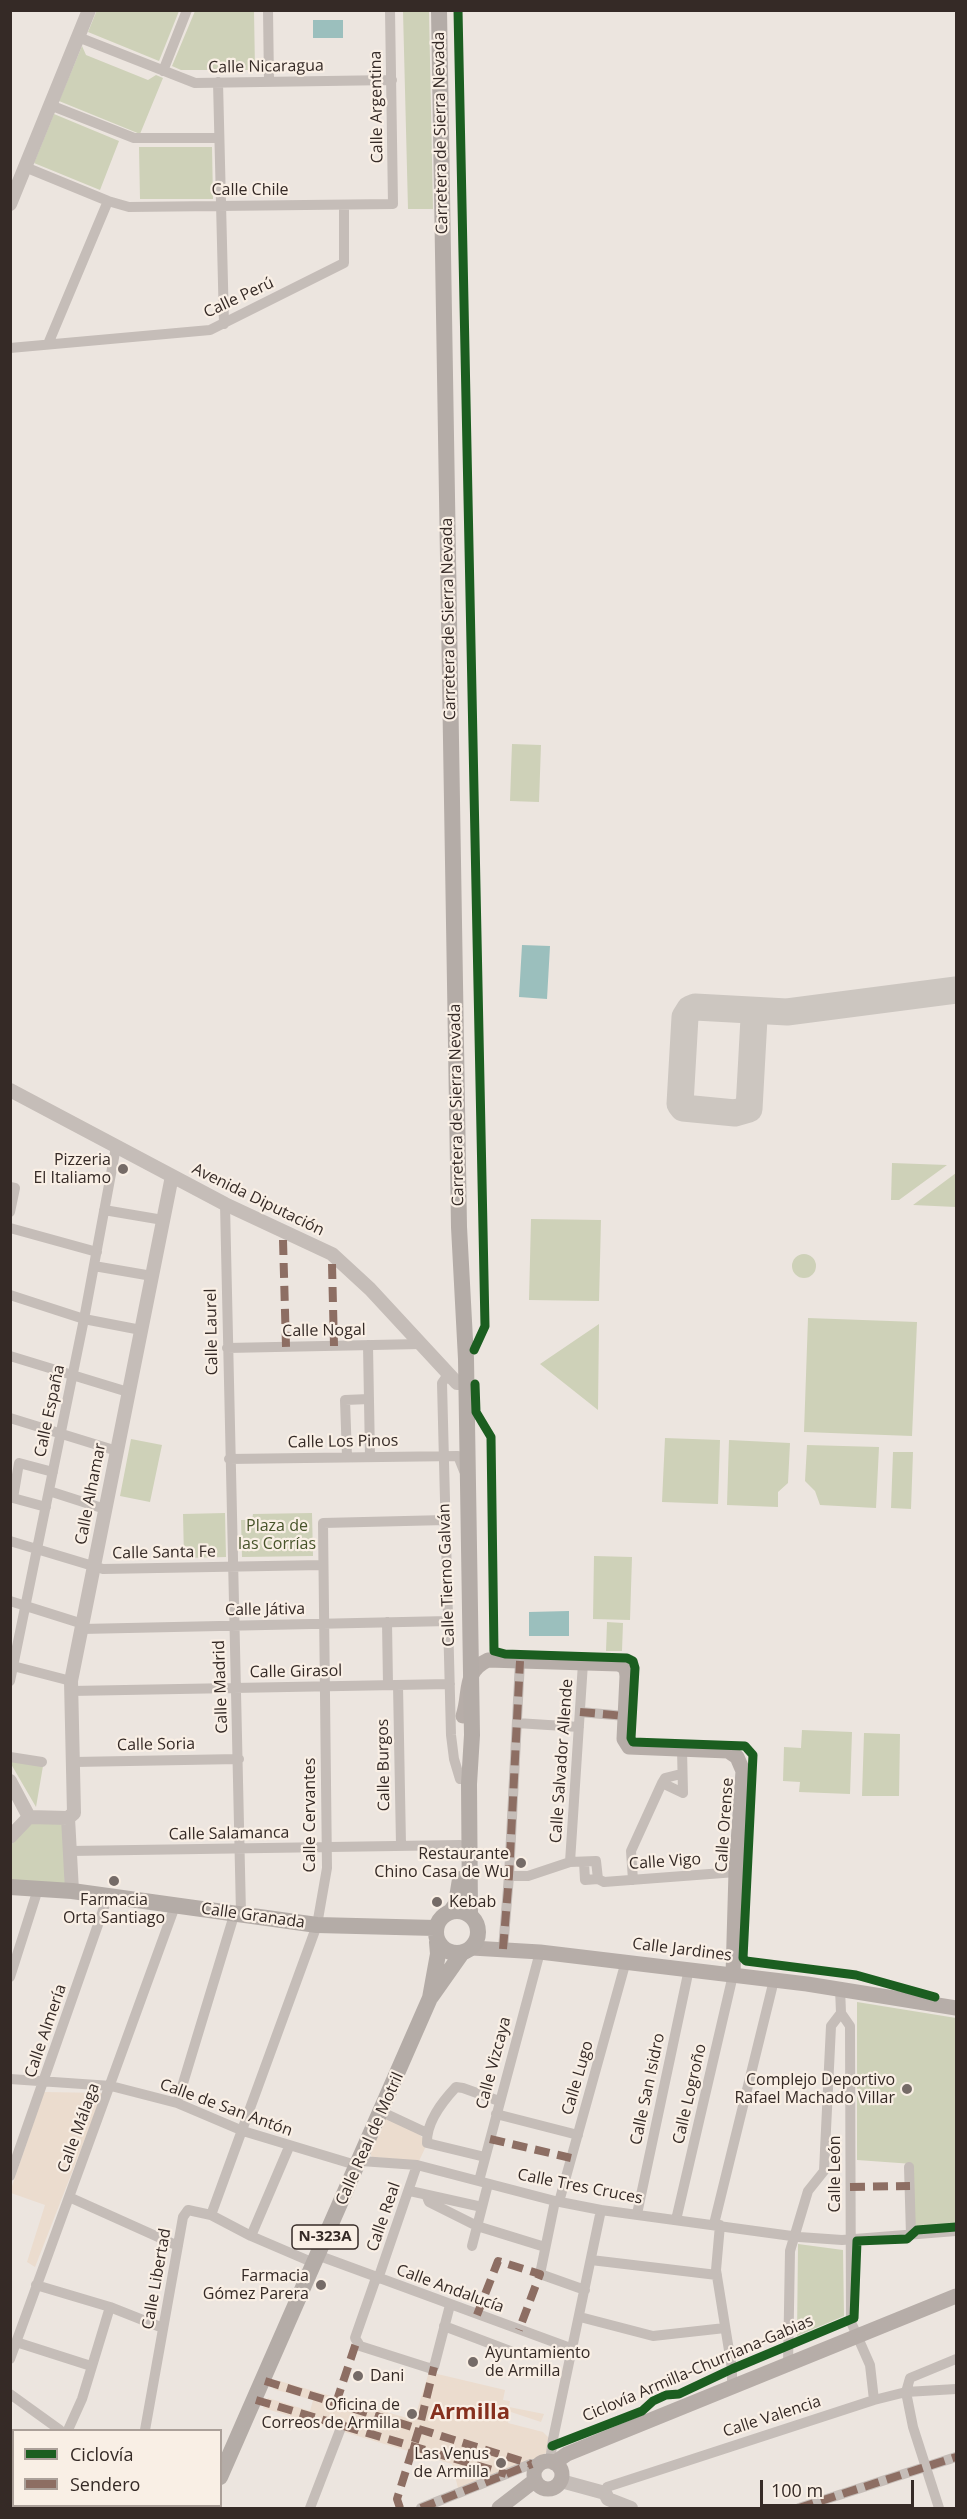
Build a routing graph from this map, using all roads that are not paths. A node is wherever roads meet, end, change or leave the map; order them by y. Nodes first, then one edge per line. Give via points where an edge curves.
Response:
1 (88, 10) edge
2 (187, 10) edge
3 (268, 10) edge
4 (390, 10) edge
5 (438, 10) edge
6 (78, 37) junction
7 (163, 71) junction
8 (392, 80) junction
9 (269, 81) junction
10 (218, 82) junction
11 (50, 105) junction
12 (219, 138) junction
13 (25, 167) junction
14 (108, 201) junction
15 (10, 204) edge
16 (393, 204) joint
17 (220, 205) junction
18 (344, 205) junction
19 (224, 324) junction
20 (48, 344) junction
21 (10, 348) edge
22 (10, 1090) edge
23 (116, 1147) junction
24 (172, 1176) junction
25 (10, 1187) edge
26 (225, 1204) junction
27 (104, 1210) junction
28 (10, 1212) edge
29 (163, 1220) junction
30 (10, 1228) edge
31 (96, 1252) junction
32 (94, 1266) junction
33 (152, 1276) junction
34 (10, 1295) edge
35 (84, 1319) junction
36 (141, 1330) junction
37 (421, 1344) junction
38 (368, 1345) junction
39 (227, 1348) junction
40 (10, 1356) edge
41 (73, 1375) junction
42 (457, 1379) junction
43 (129, 1392) junction
44 (369, 1399) junction
45 (10, 1418) edge
46 (61, 1434) junction
47 (117, 1451) junction
48 (450, 1456) junction
49 (347, 1457) junction
50 (370, 1457) junction
51 (229, 1459) junction
52 (53, 1472) junction
53 (13, 1481) edge
54 (468, 1485) junction
55 (49, 1491) junction
56 (46, 1507) junction
57 (105, 1509) junction
58 (446, 1520) junction
59 (10, 1541) edge
60 (37, 1550) junction
61 (322, 1565) junction
62 (232, 1567) junction
63 (93, 1568) junction
64 (10, 1601) edge
65 (26, 1606) junction
66 (449, 1621) junction
67 (387, 1622) junction
68 (324, 1624) junction
69 (234, 1626) junction
70 (82, 1627) junction
71 (470, 1637) junction
72 (488, 1660) junction
73 (520, 1661) junction
74 (583, 1663) junction
75 (14, 1666) junction
76 (471, 1673) junction
77 (10, 1681) edge
78 (450, 1684) junction
79 (393, 1685) junction
80 (71, 1686) junction
81 (325, 1687) junction
82 (236, 1688) junction
83 (580, 1712) junction
84 (463, 1716) junction
85 (625, 1716) junction
86 (517, 1723) junction
87 (579, 1727) junction
88 (682, 1749) junction
89 (10, 1757) edge
90 (239, 1759) junction
91 (42, 1762) dead end
92 (74, 1762) junction
93 (681, 1774) junction
94 (460, 1779) junction
95 (10, 1781) edge
96 (662, 1783) junction
97 (16, 1802) edge
98 (29, 1817) junction
99 (68, 1818) junction
100 (10, 1837) edge
101 (401, 1845) junction
102 (460, 1845) junction
103 (327, 1848) junction
104 (241, 1849) junction
105 (70, 1851) junction
106 (570, 1862) junction
107 (469, 1865) junction
108 (736, 1872) junction
109 (509, 1876) junction
110 (633, 1880) junction
111 (10, 1887) edge
112 (38, 1889) junction
113 (72, 1891) junction
114 (108, 1896) junction
115 (174, 1906) junction
116 (451, 1911) junction
117 (238, 1913) junction
118 (470, 1915) junction
119 (317, 1925) junction
120 (436, 1935) junction
121 (502, 1949) junction
122 (467, 1950) junction
123 (540, 1952) junction
124 (626, 1961) junction
125 (689, 1969) junction
126 (733, 1975) junction
127 (10, 1977) edge
128 (774, 1980) junction
129 (840, 1988) junction
130 (430, 1998) junction
131 (957, 2008) edge
132 (841, 2013) junction
133 (10, 2079) edge
134 (44, 2084) junction
135 (111, 2086) junction
136 (499, 2101) junction
137 (177, 2103) junction
138 (382, 2112) junction
139 (496, 2114) junction
140 (243, 2131) junction
141 (578, 2135) junction
142 (427, 2138) junction
143 (289, 2147) junction
144 (485, 2157) junction
145 (360, 2164) junction
146 (417, 2165) junction
147 (909, 2167) dead end
148 (10, 2176) edge
149 (484, 2183) junction
150 (410, 2191) junction
151 (69, 2197) junction
152 (427, 2197) junction
153 (557, 2202) junction
154 (482, 2207) junction
155 (601, 2210) junction
156 (637, 2214) junction
157 (211, 2215) junction
158 (676, 2220) junction
159 (717, 2225) junction
160 (477, 2226) junction
161 (957, 2231) edge
162 (795, 2235) junction
163 (911, 2235) junction
164 (251, 2236) junction
165 (850, 2237) junction
166 (178, 2246) junction
167 (472, 2246) dead end
168 (545, 2247) junction
169 (315, 2259) junction
170 (591, 2260) junction
171 (717, 2275) junction
172 (377, 2278) junction
173 (36, 2285) junction
174 (585, 2290) junction
175 (957, 2296) edge
176 (450, 2305) junction
177 (110, 2307) junction
178 (580, 2317) junction
179 (444, 2326) junction
180 (163, 2328) junction
181 (725, 2328) junction
182 (858, 2337) junction
183 (16, 2342) junction
184 (573, 2349) junction
185 (510, 2351) dead end
186 (957, 2358) edge
187 (10, 2359) edge
188 (788, 2365) junction
189 (92, 2366) junction
190 (738, 2387) junction
191 (957, 2389) edge
192 (906, 2392) junction
193 (10, 2394) edge
194 (874, 2400) junction
195 (342, 2425) dead end
196 (59, 2429) edge
197 (68, 2429) edge
198 (146, 2429) edge
199 (957, 2457) edge
200 (547, 2463) junction
201 (925, 2467) junction
202 (222, 2472) edge
203 (534, 2481) junction
204 (561, 2481) junction
205 (606, 2500) edge
206 (502, 2507) edge
207 (310, 2508) edge
208 (422, 2508) edge
209 (631, 2508) edge
210 (798, 2508) edge
211 (939, 2508) edge

1 - 6 street
2 - 7 street
3 - 9 street
4 - 8 street, Calle Argentina
5 - 42 main road, Carretera de Sierra Nevada via 459,1227 463,1251
6 - 7 street, Calle Nicaragua
6 - 11 street
7 - 10 street, Calle Nicaragua via 195,83
8 - 9 street, Calle Nicaragua
8 - 16 street, Calle Argentina
9 - 10 street, Calle Nicaragua
10 - 12 street
11 - 12 street via 134,138
11 - 13 street
12 - 17 street
13 - 14 street, Calle Chile
13 - 15 street
14 - 17 street, Calle Chile via 129,207
14 - 20 street
16 - 18 street, Calle Chile
17 - 18 street, Calle Chile
17 - 19 street
18 - 19 street, Calle Perú via 344,263
19 - 20 street, Calle Perú via 210,330
20 - 21 street, Calle Perú
22 - 23 street, Avenida Diputación
23 - 24 street, Avenida Diputación
23 - 27 street, Calle España
24 - 26 street, Avenida Diputación
24 - 29 street, Calle Alhamar
25 - 28 street via 15,1188
26 - 37 street, Avenida Diputación via 332,1254
26 - 39 street, Calle Laurel
27 - 29 street
27 - 31 street, Calle España
29 - 33 street, Calle Alhamar
30 - 31 street
31 - 32 street, Calle España
32 - 33 street
32 - 35 street, Calle España
33 - 36 street, Calle Alhamar
34 - 35 street
35 - 36 street
35 - 41 street, Calle España
36 - 43 street, Calle Alhamar
37 - 38 street, Calle Nogal
37 - 42 street, Avenida Diputación
38 - 39 street, Calle Nogal
38 - 44 street
39 - 51 street, Calle Laurel
40 - 41 street
41 - 43 street
41 - 46 street, Calle España
42 - 48 main road, Calle Tierno Galván
42 - 54 main road, Calle Tierno Galván
43 - 47 street, Calle Alhamar
44 - 49 street via 345,1400
44 - 50 street
45 - 46 street
46 - 47 street
46 - 52 street, Calle España
47 - 57 street, Calle Alhamar
48 - 50 street, Calle Los Pinos
48 - 54 street, Calle Tierno Galván
48 - 58 street, Calle Tierno Galván
48 - 84 main road, Calle Tierno Galván
49 - 50 street, Calle Los Pinos
49 - 51 street, Calle Los Pinos
51 - 62 street, Calle Madrid
52 - 53 street via 19,1463
52 - 55 street, Calle España
53 - 56 street via 13,1498
54 - 71 main road, Calle Tierno Galván
55 - 56 street, Calle España
55 - 57 street
56 - 60 street, Calle España
57 - 63 street, Calle Alhamar
58 - 61 street, Calle Cervantes via 323,1523
58 - 66 street, Calle Tierno Galván
59 - 60 street, Calle Santa Fe
60 - 63 street, Calle Santa Fe
60 - 65 street, Calle España
61 - 62 street, Calle Santa Fe
61 - 68 street, Calle Cervantes
62 - 63 street, Calle Santa Fe
62 - 69 street, Calle Madrid
63 - 70 street, Calle Alhamar
64 - 65 street, Calle Játiva
65 - 70 street, Calle Játiva
65 - 75 street, Calle España
66 - 67 street, Calle Játiva
66 - 78 street, Calle Tierno Galván
67 - 68 street, Calle Játiva
67 - 79 street, Calle Burgos
68 - 69 street, Calle Játiva
68 - 81 street, Calle Cervantes
69 - 70 street, Calle Játiva
69 - 82 street, Calle Madrid
70 - 80 street, Calle Alhamar
71 - 72 main road
71 - 76 main road, Calle Tierno Galván
72 - 73 main road, Calle Orense
72 - 76 main road
73 - 74 main road, Calle Orense
73 - 86 street
74 - 83 street, Calle Salvador Allende
74 - 85 main road, Calle Orense via 619,1664 626,1668
75 - 77 street, Calle España
75 - 80 street, Calle Girasol
76 - 84 main road, Calle Tierno Galván
76 - 107 main road, Calle Tierno Galván
78 - 79 street, Calle Girasol
78 - 94 street, Calle Tierno Galván via 454,1759
79 - 81 street, Calle Girasol
79 - 101 street, Calle Burgos
80 - 82 street, Calle Girasol
80 - 92 street, Calle Alhamar
81 - 82 street, Calle Girasol
81 - 103 street, Calle Cervantes
82 - 90 street, Calle Madrid
83 - 85 street
83 - 87 street, Calle Salvador Allende
84 - 94 main road, Calle Tierno Galván
85 - 88 main road, Calle Orense via 624,1739 629,1747
86 - 87 street
86 - 109 street
87 - 106 street, Calle Salvador Allende
88 - 93 street
88 - 108 main road, Calle Orense via 728,1751 737,1757 743,1771
89 - 91 street
90 - 92 street, Calle Soria
90 - 104 street, Calle Madrid
92 - 99 street, Calle Alhamar via 74,1813
93 - 96 street via 665,1778
93 - 96 street via 683,1793
94 - 102 main road, Calle Tierno Galván
95 - 97 street
96 - 110 street via 631,1851
97 - 98 street
98 - 99 street
98 - 100 street
99 - 105 street
101 - 102 street, Calle Salamanca
101 - 103 street, Calle Salamanca
102 - 107 street, Calle Tierno Galván
102 - 116 main road, Calle Tierno Galván via 460,1888
103 - 104 street, Calle Salamanca
103 - 119 street, Calle Cervantes
104 - 105 street, Calle Salamanca
104 - 117 street, Calle Madrid
105 - 113 street
106 - 109 street, Calle Vigo via 528,1876
106 - 110 street, Calle Vigo via 596,1861 598,1879 604,1882
107 - 118 main road, Calle Tierno Galván
108 - 110 street, Calle Vigo
108 - 126 main road, Calle Orense
109 - 121 street
111 - 112 main road, Calle Granada
112 - 113 main road, Calle Granada
112 - 127 street
113 - 114 main road, Calle Granada
114 - 115 main road, Calle Granada
114 - 134 street, Calle Almería
115 - 117 main road, Calle Granada
115 - 135 street, Calle Málaga
116 - 118 main road
116 - 120 main road via 438,1921
117 - 119 main road, Calle Granada
117 - 137 street, Calle Madrid
118 - 122 main road via 478,1931
119 - 120 main road, Calle Granada
119 - 140 street, Calle Cervantes
120 - 122 main road via 443,1950
120 - 130 main road, Calle Real de Motril / N-323A via 438,1954
121 - 122 main road, Calle Jardines
121 - 123 main road, Calle Jardines
122 - 130 main road, Calle Real de Motril / N-323A
123 - 124 main road, Calle Jardines
123 - 136 street, Calle Vizcaya
124 - 125 main road, Calle Jardines
124 - 141 street, Calle Lugo
125 - 126 main road, Calle Jardines
125 - 156 street, Calle San Isidro
126 - 128 main road, Calle Jardines
126 - 158 street, Calle Logroño
128 - 129 main road, Calle Jardines
128 - 159 street
129 - 131 main road, Calle Jardines
129 - 132 street, Calle León
130 - 138 main road, Calle Real de Motril / N-323A
132 - 162 street, Calle León via 831,2026 824,2171 808,2191
132 - 165 street, Calle León via 850,2026
133 - 134 street, Calle de San Antón
134 - 135 street, Calle de San Antón
134 - 148 street, Calle Almería
135 - 137 street, Calle de San Antón
135 - 151 street, Calle Málaga
136 - 139 street, Calle Vizcaya
136 - 142 street via 456,2087 443,2101
137 - 140 street, Calle de San Antón
138 - 142 street
138 - 145 main road, Calle Real de Motril / N-323A
139 - 141 street
139 - 144 street, Calle Vizcaya
140 - 143 street, Calle de San Antón
140 - 157 street
141 - 153 street, Calle Lugo
142 - 144 street
143 - 145 street, Calle de San Antón
143 - 164 street
144 - 149 street, Calle Vizcaya
145 - 146 street, Calle Tres Cruces
145 - 169 main road, Calle Real de Motril / N-323A
146 - 149 street, Calle Tres Cruces
146 - 150 street, Calle Real
147 - 163 street
149 - 153 street, Calle Tres Cruces
149 - 154 street, Calle Vizcaya
150 - 152 street
150 - 172 street, Calle Real
151 - 166 street
151 - 173 street, Calle Málaga
152 - 154 street
152 - 160 street via 429,2202
153 - 155 street, Calle Tres Cruces
153 - 168 street, Calle Lugo
154 - 160 street, Calle Vizcaya
155 - 156 street, Calle Tres Cruces
155 - 170 street
156 - 158 street, Calle Tres Cruces
157 - 164 street, Calle Andalucía
157 - 166 street, Calle Libertad via 188,2210
158 - 159 street, Calle Tres Cruces
159 - 162 street, Calle Tres Cruces
159 - 171 street
160 - 167 street, Calle Vizcaya
160 - 168 street
161 - 163 street, Calle Tres Cruces
162 - 165 street, Calle Tres Cruces via 842,2240
162 - 188 street, Calle León via 790,2251
163 - 165 street, Calle Tres Cruces
164 - 169 street, Calle Andalucía
165 - 182 street, Calle León via 851,2322
166 - 180 street, Calle Libertad
168 - 174 street, Calle Lugo via 540,2274
169 - 172 street, Calle Andalucía
169 - 202 main road, Calle Real de Motril / N-323A
170 - 171 street
170 - 174 street
171 - 181 street
172 - 176 street, Calle Andalucía
172 - 179 street, Calle Real via 355,2338 357,2343 429,2368 434,2367
173 - 177 street
173 - 183 street, Calle Málaga
174 - 178 street
175 - 182 main road
176 - 179 street
176 - 184 street, Calle Andalucía
177 - 180 street
177 - 189 street
178 - 181 street via 653,2336
178 - 184 street
179 - 185 street
180 - 198 street, Calle Libertad
181 - 190 street
182 - 188 main road
182 - 194 street, Calle León via 870,2365
183 - 187 street, Calle Málaga
183 - 189 street
184 - 200 street
186 - 192 street via 910,2378
188 - 190 main road
189 - 197 street
190 - 200 main road
191 - 192 street, Calle Valencia
192 - 194 street, Calle Valencia
192 - 201 street
193 - 196 street
194 - 205 street, Calle Valencia via 607,2487
195 - 207 street
199 - 201 street
200 - 203 main road via 533,2474
200 - 204 main road via 561,2470
200 - 208 street via 531,2464
201 - 210 street
201 - 211 street
203 - 204 main road via 548,2490
203 - 206 main road
204 - 205 street
205 - 209 street

